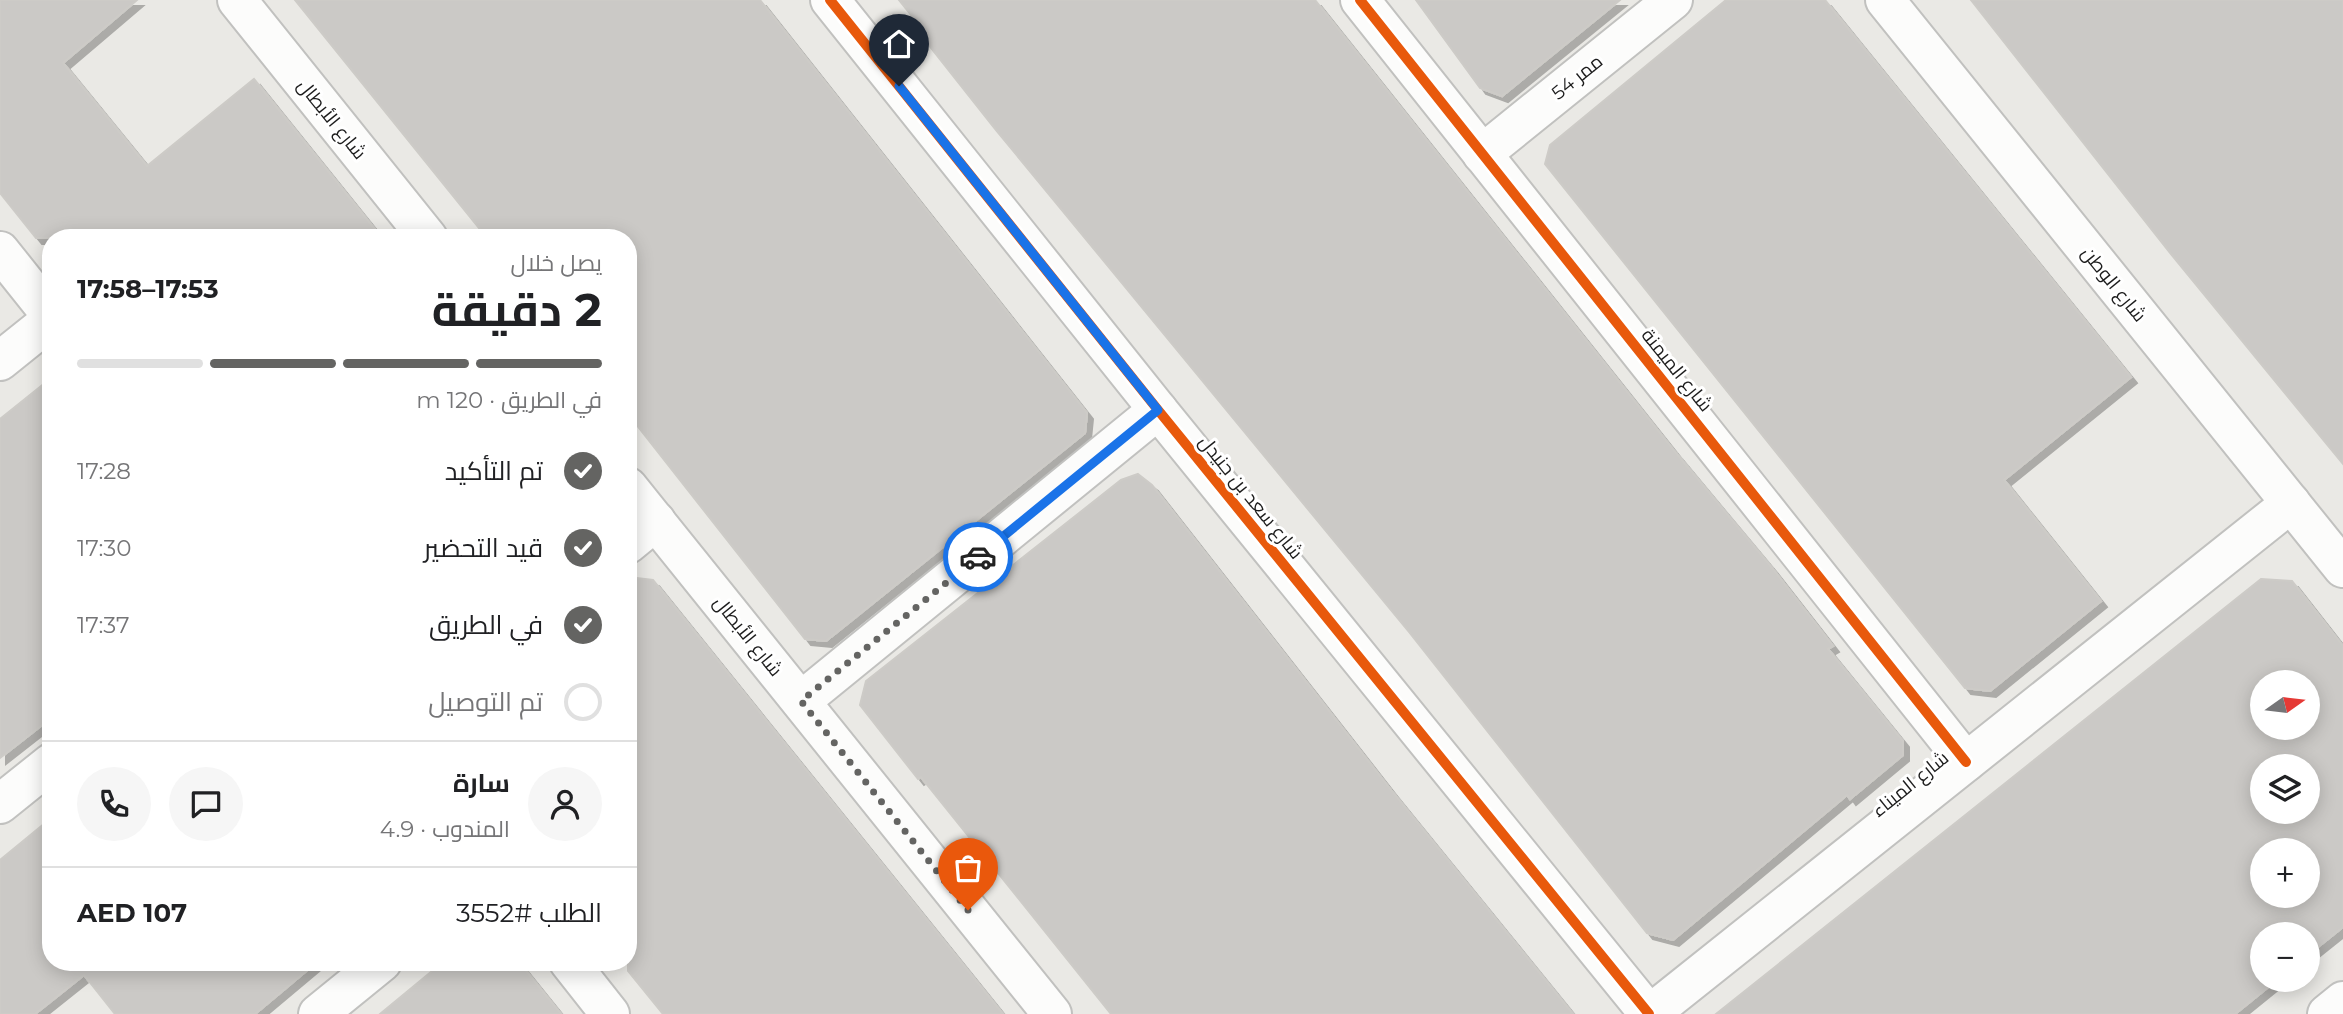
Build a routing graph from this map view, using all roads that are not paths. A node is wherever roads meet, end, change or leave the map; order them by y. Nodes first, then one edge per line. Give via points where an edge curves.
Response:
1 (237, 0) edge
2 (830, 0) edge
3 (1360, 0) edge
4 (1672, 0) edge
5 (1885, 0) edge
6 (1482, 154) junction
7 (421, 229) edge
8 (0, 251) edge
9 (42, 303) edge
10 (42, 327) edge
11 (0, 361) edge
12 (1158, 410) junction
13 (2291, 503) junction
14 (642, 532) edge
15 (2343, 568) edge
16 (801, 701) junction
17 (1966, 762) junction
18 (42, 770) edge
19 (0, 804) edge
20 (372, 971) edge
21 (576, 971) edge
22 (2343, 1001) edge
23 (318, 1014) edge
24 (610, 1014) edge
25 (1052, 1014) edge
26 (1650, 1014) edge
27 (2327, 1014) edge

1 - 7 street, شارع الأبطال
2 - 12 street, شارع سعد بن جنيدل
3 - 6 street, شارع الميمنة
4 - 6 street, ممر 54
5 - 13 street, شارع الوطن
6 - 17 street, شارع الميمنة
8 - 9 street
10 - 11 street
12 - 16 street
12 - 26 street, شارع سعد بن جنيدل
13 - 15 street, شارع الوطن
13 - 17 street, شارع الميناء
14 - 16 street, شارع الأبطال
16 - 25 street, شارع الأبطال
17 - 26 street, شارع الميناء
18 - 19 street
20 - 23 street
21 - 24 street
22 - 27 street

